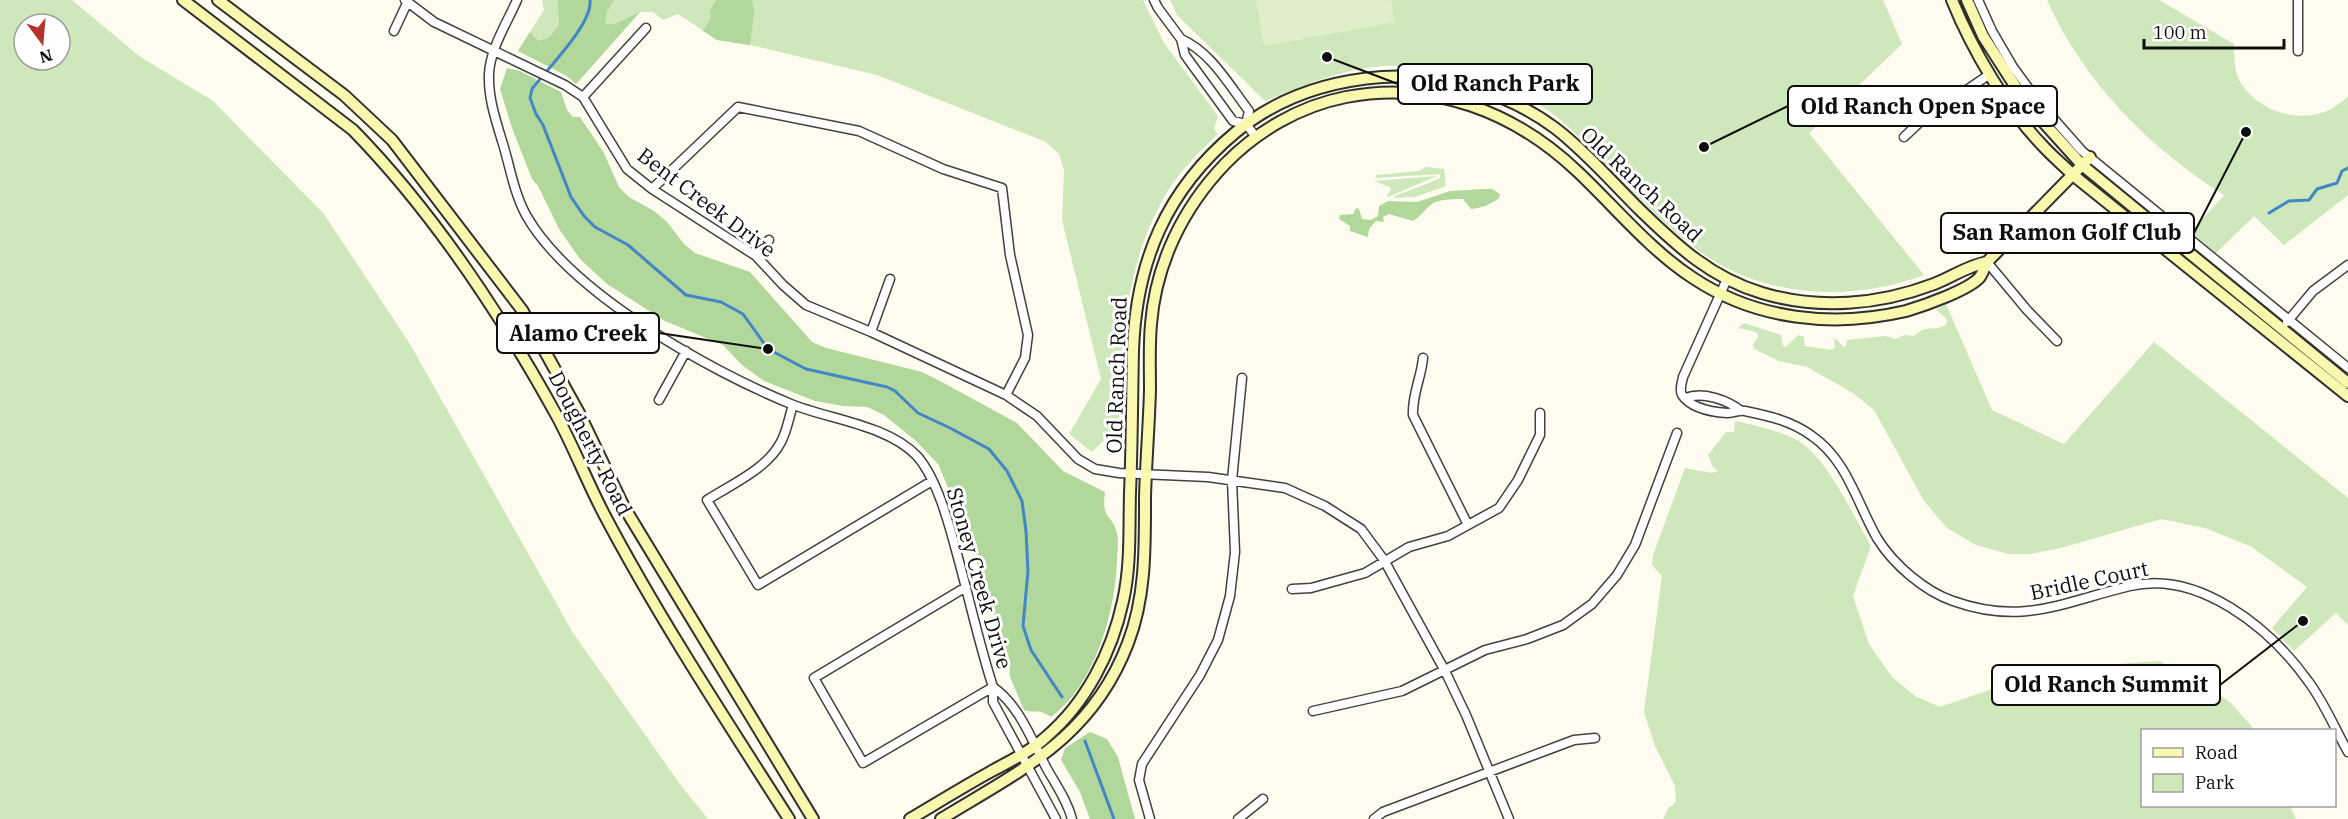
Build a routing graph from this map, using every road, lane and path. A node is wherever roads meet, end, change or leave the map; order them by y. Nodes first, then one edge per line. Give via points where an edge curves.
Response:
1 (198, 0) edge
2 (219, 0) edge
3 (407, 0) edge
4 (518, 0) edge
5 (1154, 0) edge
6 (1952, 0) edge
7 (1967, 0) edge
8 (1978, 0) edge
9 (2298, 0) edge
10 (185, 1) edge
11 (646, 28) dead end
12 (394, 31) dead end
13 (1180, 39) junction
14 (494, 51) junction
15 (2298, 51) dead end
16 (1990, 74) junction
17 (583, 97) junction
18 (1246, 124) junction
19 (1256, 137) junction
20 (1904, 137) dead end
21 (2086, 161) junction
22 (2073, 175) junction
23 (652, 189) junction
24 (769, 240) dead end
25 (756, 256) junction
26 (1987, 262) junction
27 (2348, 265) edge
28 (890, 279) dead end
29 (1727, 279) junction
30 (1721, 293) junction
31 (2282, 328) junction
32 (871, 332) junction
33 (2058, 341) dead end
34 (686, 351) junction
35 (1423, 358) dead end
36 (2348, 368) edge
37 (1242, 378) dead end
38 (2348, 382) edge
39 (1006, 395) junction
40 (2348, 396) edge
41 (660, 399) dead end
42 (793, 405) junction
43 (1540, 413) dead end
44 (1677, 433) dead end
45 (1131, 473) junction
46 (1147, 473) junction
47 (1232, 480) junction
48 (932, 481) junction
49 (1468, 525) junction
50 (1384, 561) junction
51 (966, 587) junction
52 (1292, 589) dead end
53 (1445, 671) junction
54 (993, 687) junction
55 (1312, 711) dead end
56 (2335, 729) edge
57 (2336, 730) edge
58 (1595, 738) dead end
59 (1035, 745) junction
60 (2348, 752) edge
61 (1021, 754) junction
62 (1042, 757) junction
63 (1028, 766) junction
64 (1489, 772) junction
65 (1263, 799) dead end
66 (789, 819) edge
67 (813, 819) edge
68 (910, 819) edge
69 (941, 819) edge
70 (1056, 819) edge
71 (1072, 819) edge
72 (1150, 819) edge
73 (1238, 819) edge
74 (1374, 819) edge
75 (1509, 819) edge

1 - 10 street
2 - 67 street, Dougherty Road via 344,95 392,140 522,310 579,413 624,507
3 - 12 street
3 - 14 street, Bent Creek Drive via 434,22
4 - 14 street, Stoney Creek Drive
5 - 13 street
6 - 16 street
7 - 21 street via 1983,36 2026,103
8 - 21 street via 2013,67
9 - 15 street
10 - 66 street, Dougherty Road via 353,130 423,212 502,320 654,603
11 - 17 street
13 - 18 street via 1185,55 1233,121
13 - 18 street via 1196,46 1219,71 1249,111
14 - 17 street, Bent Creek Drive
14 - 34 street, Stoney Creek Drive via 489,73 491,102 519,200 536,231 603,298
16 - 20 street
16 - 22 street via 2041,145
17 - 23 street, Bent Creek Drive via 627,169
18 - 19 street
18 - 29 street, Old Ranch Road via 1304,93 1339,83 1390,77 1435,79 1473,87 1519,106 1555,128 1669,240 1702,266
18 - 45 street, Old Ranch Road via 1192,173 1167,211 1151,247 1139,286 1134,325
19 - 30 street, Old Ranch Road via 1310,108 1342,98 1390,93 1433,96 1465,104 1508,120 1542,140 1657,250 1691,277
19 - 46 street, Old Ranch Road via 1204,186 1181,221 1166,254 1151,323
21 - 22 street, Old Ranch Road
21 - 31 street
22 - 26 street, Old Ranch Road
22 - 31 street
23 - 25 street, Bent Creek Drive
23 - 39 street via 738,107 859,131 943,169 1002,188 1010,255 1028,335 1025,358
24 - 25 street
25 - 32 street, Bent Creek Drive via 806,305
26 - 29 street, Old Ranch Road via 1913,292 1842,303 1778,298
26 - 30 street, Old Ranch Road via 1978,279 1946,296 1878,317 1809,319 1755,308
26 - 33 street
27 - 31 street via 2313,291
28 - 32 street
29 - 30 street, Bridle Court
30 - 56 street, Bridle Court via 1683,377 1683,396 1701,408 1775,417 1827,447 1878,539 1916,580 1950,600 1996,612 2036,612 2130,586 2164,583 2195,589 2255,626 2295,665
31 - 36 street
31 - 38 street
31 - 40 street
32 - 39 street, Bent Creek Drive
34 - 41 street
34 - 42 street, Stoney Creek Drive
35 - 49 street via 1422,374 1412,399 1413,415
37 - 47 street
39 - 45 street, Bent Creek Drive via 1037,416 1078,459 1095,469
42 - 48 street, Stoney Creek Drive via 889,436 916,455
42 - 48 street via 782,441 772,455 706,500 758,585
43 - 49 street via 1540,435 1518,480 1499,508
44 - 53 street via 1635,545 1617,575 1592,604 1563,625 1485,650
45 - 46 street, Bent Creek Drive
45 - 59 street, Old Ranch Road via 1124,600 1112,639 1076,708
46 - 47 street, Bent Creek Drive
46 - 62 street, Old Ranch Road via 1141,600 1128,644 1084,718
47 - 50 street, Bent Creek Drive via 1285,488 1325,506 1361,529
47 - 72 street via 1235,552 1230,596 1218,640 1200,675 1142,764 1139,780
48 - 51 street, Stoney Creek Drive via 948,519
49 - 50 street via 1448,536 1409,547
50 - 52 street via 1365,573 1311,588
50 - 53 street, Bent Creek Drive
51 - 54 street, Stoney Creek Drive
51 - 54 street via 814,678 863,763
53 - 55 street via 1402,691
53 - 64 street, Bent Creek Drive
54 - 59 street, Stoney Creek Drive via 1006,696
54 - 61 street, Stoney Creek Drive via 993,702
57 - 60 street, Bridle Court
58 - 64 street via 1574,740
59 - 61 street, Old Ranch Road
59 - 62 street, Stoney Creek Drive
61 - 63 street, Stoney Creek Drive
61 - 68 street, Old Ranch Road
62 - 63 street, Old Ranch Road
62 - 71 street, Stoney Creek Drive
63 - 69 street, Old Ranch Road
63 - 70 street, Stoney Creek Drive
64 - 74 street via 1383,812
64 - 75 street, Bent Creek Drive
65 - 73 street

